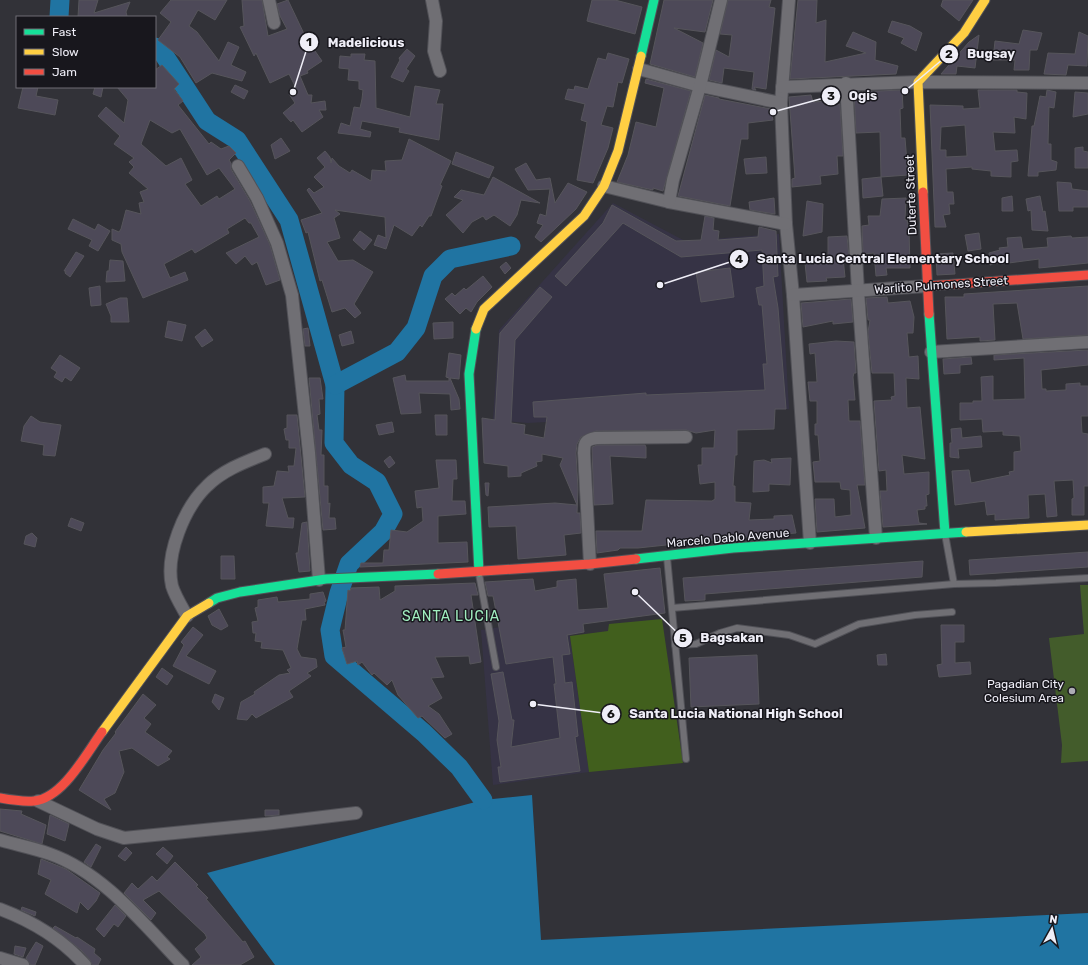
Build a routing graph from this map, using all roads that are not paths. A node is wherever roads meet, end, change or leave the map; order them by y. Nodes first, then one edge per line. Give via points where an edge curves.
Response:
1 (269, 0) edge
2 (432, 0) edge
3 (654, 0) edge
4 (721, 0) edge
5 (789, 0) edge
6 (985, 0) edge
7 (274, 23) dead end
8 (639, 69) junction
9 (440, 71) dead end
10 (918, 82) junction
11 (846, 83) junction
12 (1088, 83) edge
13 (700, 86) junction
14 (782, 87) junction
15 (781, 103) junction
16 (238, 166) dead end
17 (604, 186) junction
18 (669, 202) junction
19 (786, 224) junction
20 (1088, 275) edge
21 (927, 286) junction
22 (858, 291) junction
23 (793, 295) junction
24 (1088, 342) edge
25 (931, 352) junction
26 (686, 437) dead end
27 (265, 454) dead end
28 (1088, 525) edge
29 (945, 533) junction
30 (876, 538) junction
31 (810, 544) junction
32 (667, 556) junction
33 (590, 564) junction
34 (479, 572) junction
35 (1088, 578) edge
36 (323, 579) junction
37 (954, 584) junction
38 (672, 608) junction
39 (952, 612) dead end
40 (187, 616) junction
41 (676, 645) junction
42 (496, 667) dead end
43 (686, 759) dead end
44 (0, 798) edge
45 (38, 802) junction
46 (356, 813) dead end
47 (0, 840) edge
48 (0, 909) edge
49 (0, 958) edge
50 (23, 965) edge
51 (85, 965) edge
52 (184, 965) edge

1 - 7 street
2 - 9 street via 436,21 434,51
3 - 8 street
4 - 13 street
5 - 14 street
6 - 10 street via 964,33
8 - 13 street
8 - 17 street via 618,151
10 - 11 street
10 - 12 street
10 - 21 street, Duterte Street
11 - 14 street
11 - 22 street
13 - 15 street
13 - 18 street
14 - 15 street
15 - 19 street
16 - 36 street via 257,198 271,230 291,289
17 - 18 street
17 - 34 street via 584,216 486,306 476,326 469,374
18 - 19 street
19 - 23 street
20 - 21 street, Warlito Pulmones Street
21 - 22 street, Warlito Pulmones Street
21 - 25 street, Duterte Street
22 - 23 street, Warlito Pulmones Street
22 - 30 street
23 - 31 street
24 - 25 street
25 - 29 street, Duterte Street
26 - 33 street via 596,438 586,441 584,453
27 - 40 street via 237,464 207,486 190,509 175,543 170,568 172,588
28 - 29 street, Marcelo Dablo Avenue
29 - 30 street, Marcelo Dablo Avenue
29 - 37 lane
30 - 31 street, Marcelo Dablo Avenue
31 - 32 street, Marcelo Dablo Avenue via 733,548
32 - 33 street, Marcelo Dablo Avenue
32 - 38 lane
33 - 34 street, Marcelo Dablo Avenue
34 - 36 street, Marcelo Dablo Avenue
34 - 42 lane
35 - 37 lane
36 - 40 street, Marcelo Dablo Avenue via 217,598
37 - 38 lane
38 - 41 lane
39 - 41 lane via 859,624 815,644 789,635 737,628 696,644
40 - 45 street via 63,785 55,794
41 - 43 lane
44 - 45 street
45 - 46 street via 96,829 124,838
47 - 52 street via 51,854 104,885
48 - 51 street via 56,938
49 - 50 street

